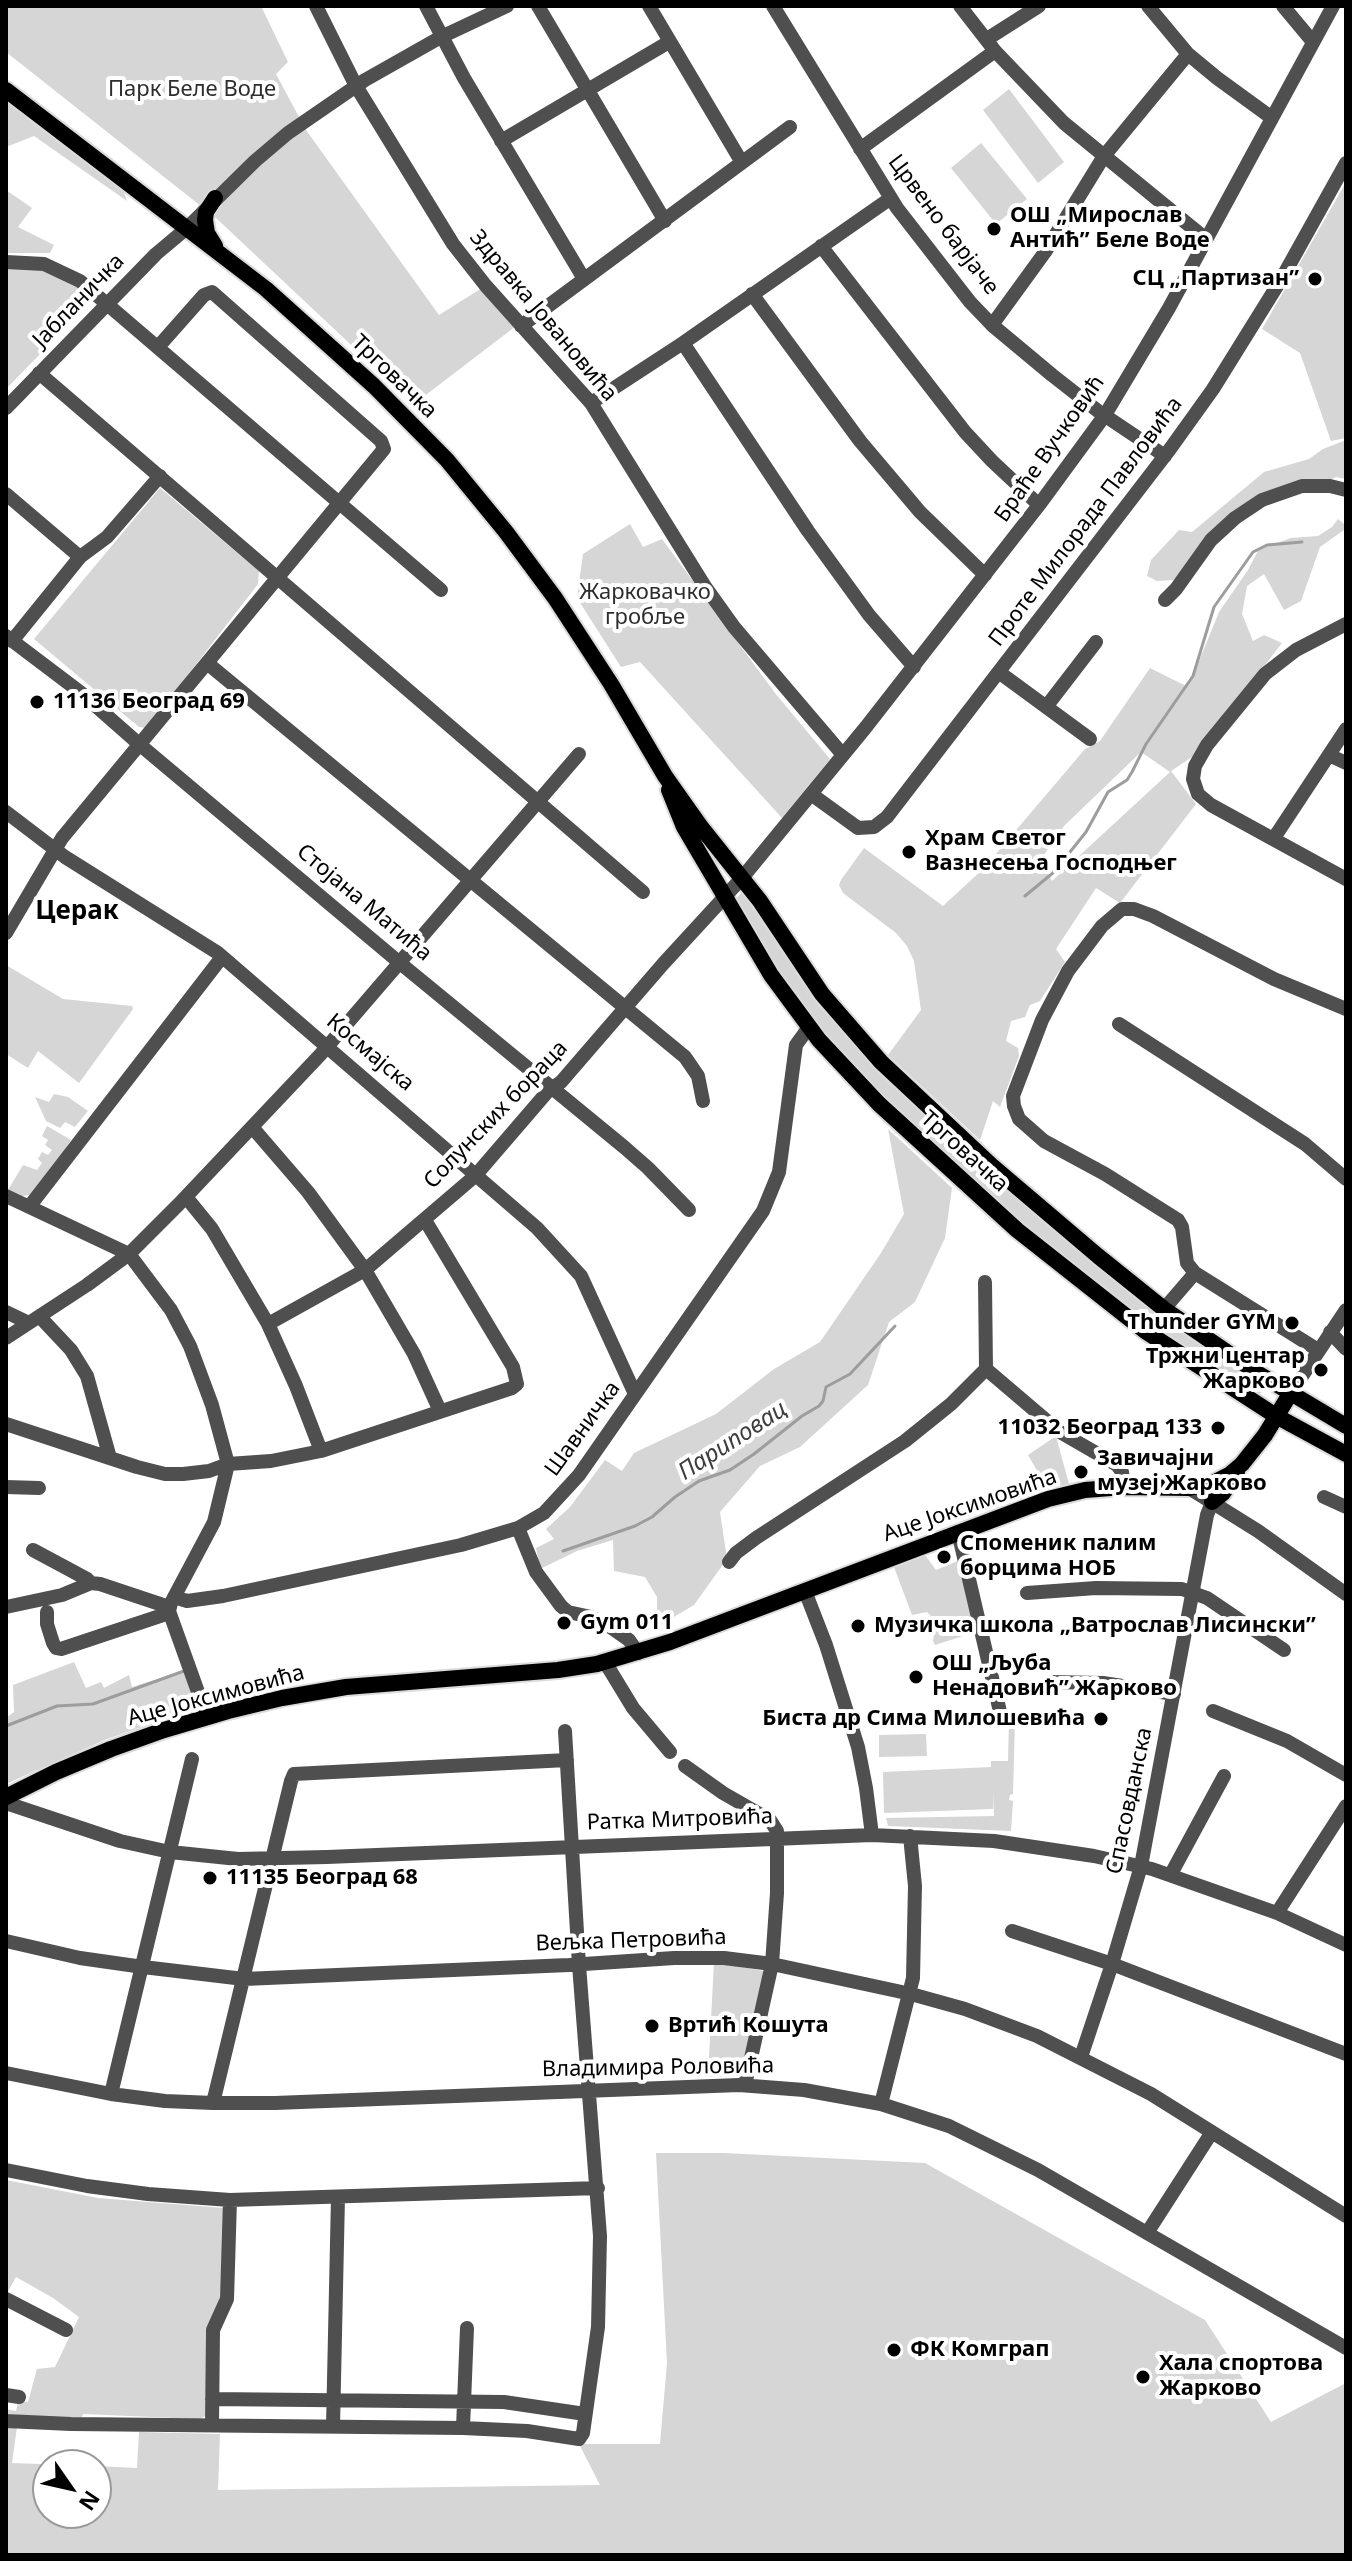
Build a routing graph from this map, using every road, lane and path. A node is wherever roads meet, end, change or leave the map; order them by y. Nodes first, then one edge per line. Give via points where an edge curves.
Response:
1 (316, 6) edge
2 (426, 6) edge
3 (507, 6) edge
4 (538, 6) edge
5 (649, 6) edge
6 (960, 6) edge
7 (1039, 6) edge
8 (1148, 6) edge
9 (1283, 6) edge
10 (1333, 6) edge
11 (774, 7) edge
12 (441, 37) junction
13 (669, 42) junction
14 (1313, 42) junction
15 (991, 45) junction
16 (1188, 54) junction
17 (356, 86) junction
18 (587, 89) junction
19 (6, 90) edge
20 (1272, 118) junction
21 (790, 127) dead end
22 (501, 141) junction
23 (860, 149) junction
24 (1104, 156) junction
25 (741, 161) junction
26 (1345, 165) edge
27 (215, 198) junction
28 (891, 198) junction
29 (665, 221) junction
30 (187, 228) junction
31 (1206, 239) junction
32 (821, 246) junction
33 (217, 251) junction
34 (6, 262) edge
35 (584, 279) junction
36 (752, 294) junction
37 (107, 302) junction
38 (992, 325) junction
39 (521, 326) junction
40 (683, 343) junction
41 (158, 347) junction
42 (39, 373) junction
43 (591, 403) junction
44 (6, 408) edge
45 (1105, 415) junction
46 (1165, 456) junction
47 (160, 476) junction
48 (1346, 490) edge
49 (6, 494) edge
50 (339, 501) junction
51 (1039, 505) junction
52 (80, 557) junction
53 (985, 575) junction
54 (277, 578) junction
55 (441, 590) dead end
56 (1165, 600) dead end
57 (1346, 624) edge
58 (9, 639) edge
59 (1096, 642) dead end
60 (207, 663) junction
61 (914, 667) junction
62 (1000, 673) junction
63 (1046, 707) junction
64 (1346, 729) edge
65 (1090, 739) dead end
66 (139, 744) junction
67 (579, 754) dead end
68 (843, 755) junction
69 (1329, 755) junction
70 (1346, 763) edge
71 (665, 776) junction
72 (811, 794) junction
73 (539, 801) junction
74 (6, 812) edge
75 (1274, 838) junction
76 (54, 850) junction
77 (742, 878) junction
78 (1346, 879) edge
79 (470, 880) junction
80 (643, 892) dead end
81 (724, 898) junction
82 (10, 916) edge
83 (6, 933) edge
84 (222, 957) junction
85 (400, 963) junction
86 (624, 1009) junction
87 (1346, 1009) edge
88 (1119, 1024) dead end
89 (809, 1027) junction
90 (327, 1047) junction
91 (552, 1087) junction
92 (703, 1101) dead end
93 (252, 1127) junction
94 (475, 1176) junction
95 (1346, 1179) edge
96 (6, 1196) edge
97 (186, 1197) junction
98 (29, 1207) junction
99 (689, 1210) dead end
100 (425, 1220) junction
101 (129, 1254) junction
102 (365, 1270) junction
103 (1195, 1273) junction
104 (985, 1282) dead end
105 (1164, 1309) junction
106 (1346, 1310) edge
107 (6, 1312) edge
108 (34, 1320) junction
109 (268, 1324) junction
110 (1330, 1332) junction
111 (6, 1338) edge
112 (1346, 1349) edge
113 (1318, 1350) junction
114 (986, 1369) junction
115 (635, 1394) junction
116 (1290, 1394) junction
117 (440, 1411) junction
118 (1276, 1416) junction
119 (6, 1424) edge
120 (1346, 1426) edge
121 (321, 1451) junction
122 (1346, 1454) edge
123 (110, 1458) junction
124 (228, 1464) junction
125 (1228, 1481) junction
126 (6, 1487) edge
127 (1124, 1487) junction
128 (39, 1488) dead end
129 (1189, 1488) junction
130 (1324, 1497) dead end
131 (1212, 1502) junction
132 (1346, 1507) edge
133 (1240, 1519) junction
134 (518, 1528) junction
135 (958, 1532) junction
136 (33, 1550) dead end
137 (729, 1562) dead end
138 (91, 1583) junction
139 (805, 1591) junction
140 (1193, 1592) junction
141 (1027, 1593) dead end
142 (1346, 1594) edge
143 (171, 1606) junction
144 (6, 1607) edge
145 (47, 1612) dead end
146 (1284, 1650) dead end
147 (638, 1653) junction
148 (605, 1662) junction
149 (1049, 1682) dead end
150 (1174, 1694) junction
151 (1213, 1711) dead end
152 (1001, 1716) dead end
153 (207, 1717) junction
154 (565, 1731) dead end
155 (670, 1752) dead end
156 (192, 1759) dead end
157 (567, 1760) junction
158 (685, 1766) dead end
159 (1346, 1775) edge
160 (1224, 1776) dead end
161 (6, 1800) edge
162 (1346, 1806) edge
163 (872, 1835) junction
164 (910, 1836) junction
165 (778, 1839) junction
166 (571, 1846) junction
167 (170, 1852) junction
168 (272, 1859) junction
169 (1141, 1866) junction
170 (1171, 1874) junction
171 (1277, 1913) junction
172 (1012, 1931) dead end
173 (6, 1941) edge
174 (1346, 1945) edge
175 (772, 1964) junction
176 (1112, 1964) junction
177 (579, 1965) junction
178 (143, 1967) junction
179 (244, 1979) junction
180 (911, 1994) junction
181 (1346, 2054) edge
182 (1081, 2057) junction
183 (6, 2073) edge
184 (745, 2085) junction
185 (589, 2090) junction
186 (111, 2094) junction
187 (213, 2103) junction
188 (881, 2104) junction
189 (1212, 2132) junction
190 (6, 2170) edge
191 (598, 2188) junction
192 (338, 2197) junction
193 (230, 2200) junction
194 (1344, 2212) edge
195 (1147, 2233) junction
196 (6, 2299) edge
197 (467, 2328) dead end
198 (66, 2330) dead end
199 (1346, 2348) edge
200 (212, 2399) junction
201 (334, 2399) junction
202 (464, 2402) junction
203 (585, 2414) junction
204 (6, 2421) edge
205 (212, 2425) junction
206 (333, 2426) junction
207 (463, 2428) junction

1 - 17 street, Здравка Јовановића
2 - 12 street
3 - 12 street, Јабланичка
4 - 18 street
5 - 13 street
6 - 15 street
7 - 15 street
8 - 16 street
9 - 14 street
10 - 14 street, Браће Вучковић
11 - 23 street, Црвено барјаче
12 - 17 street, Јабланичка
12 - 22 street
13 - 18 street
13 - 25 street
14 - 20 street, Браће Вучковић
15 - 23 street
15 - 24 street via 1064,123
16 - 20 street
16 - 24 street
17 - 27 street, Јабланичка via 288,133
17 - 39 street, Здравка Јовановића via 453,244
18 - 22 street
18 - 29 street
19 - 30 main road, Трговачка
20 - 31 street, Браће Вучковић
21 - 25 street
22 - 35 street
23 - 28 street, Црвено барјаче
24 - 31 street
24 - 38 street
25 - 29 street
26 - 46 street, Проте Милорада Павловића via 1249,333
27 - 30 street, Јабланичка
27 - 33 main road via 205,220
28 - 32 street
28 - 38 street, Црвено барјаче
29 - 35 street
30 - 33 main road, Трговачка
30 - 37 street, Јабланичка
31 - 45 street, Браће Вучковић
32 - 36 street
32 - 51 street via 970,439
33 - 71 main road, Трговачка via 365,378 459,475 558,602
34 - 37 street via 58,269
35 - 39 street
36 - 40 street
36 - 53 street via 860,441 920,512
37 - 41 street
37 - 42 street, Јабланичка
38 - 45 street, Црвено барјаче
39 - 43 street, Здравка Јовановића
40 - 43 street
40 - 61 street via 808,531
41 - 50 street
41 - 50 street via 204,295 217,295 381,441 384,449
42 - 44 street, Јабланичка
42 - 47 street
43 - 68 street, Здравка Јовановића via 729,620
45 - 46 street, Црвено барјаче
45 - 51 street, Браће Вучковић
46 - 62 street, Проте Милорада Павловића
47 - 52 street via 107,537
47 - 54 street
48 - 56 street via 1294,488 1262,500 1211,540
49 - 52 street
50 - 54 street
50 - 55 street
51 - 53 street, Браће Вучковић
52 - 58 street
53 - 61 street, Браће Вучковић
54 - 60 street
54 - 73 street
57 - 75 street via 1288,655 1254,686 1197,761 1193,779 1198,794
58 - 66 street, Стојана Матића
59 - 63 street
60 - 66 street
60 - 79 street
61 - 68 street, Браће Вучковић
62 - 63 street
62 - 72 street, Проте Милорада Павловића via 881,823 858,828
63 - 65 street
64 - 69 street
66 - 76 street
66 - 85 street, Стојана Матића
67 - 73 street
68 - 72 street, Браће Вучковић
69 - 70 street
69 - 75 street
71 - 77 main road, Трговачка
71 - 81 main road, Трговачка via 684,827
72 - 77 street, Браће Вучковић
73 - 79 street
73 - 80 street
74 - 76 street, Космајска
75 - 78 street
76 - 82 street
76 - 84 street, Космајска
77 - 81 street, Браће Вучковић
77 - 105 main road, Трговачка via 822,994 897,1079
79 - 85 street
79 - 86 street
81 - 86 street, Солунских бораца
81 - 89 main road, Трговачка
82 - 83 street
84 - 90 street, Космајска
84 - 98 street
85 - 90 street
85 - 91 street, Стојана Матића
86 - 91 street, Солунских бораца
86 - 92 street via 690,1063
87 - 103 street via 1127,908 1095,935 1058,989 1014,1092 1019,1119 1044,1141 1178,1220
88 - 95 street via 1305,1144
89 - 115 street, Шавничка via 795,1049 779,1172 768,1200
89 - 118 main road, Трговачка via 879,1104 1038,1247 1145,1331
90 - 93 street
90 - 94 street, Космајска
91 - 94 street, Солунских бораца
91 - 99 street, Стојана Матића
93 - 97 street
93 - 102 street
94 - 100 street, Солунских бораца
94 - 115 street, Космајска via 537,1228 577,1271
96 - 98 street
97 - 101 street
97 - 109 street via 212,1229
98 - 101 street
100 - 102 street, Солунских бораца
100 - 117 street via 517,1376 512,1388
101 - 108 street
101 - 124 street via 171,1310 190,1346
102 - 109 street, Солунских бораца
102 - 117 street
103 - 105 street
103 - 113 street
104 - 114 street
105 - 116 main road, Трговачка
106 - 110 street
107 - 108 street
108 - 111 street
108 - 123 street via 71,1350 87,1376
109 - 121 street
110 - 112 street
110 - 113 street
113 - 116 street
114 - 127 street via 1060,1432 1117,1465
114 - 137 street via 905,1441 778,1522
115 - 134 street, Шавничка via 564,1493
116 - 118 main road, Аце Јоксимовића
116 - 120 main road, Трговачка
117 - 121 street
118 - 122 main road, Трговачка
118 - 125 main road, Аце Јоксимовића
119 - 123 street
121 - 124 street
123 - 124 street via 174,1475
124 - 143 street via 214,1522
125 - 129 main road, Аце Јоксимовића
125 - 131 main road
125 - 133 street via 1229,1500
126 - 128 street
127 - 129 main road, Аце Јоксимовића
127 - 135 main road, Аце Јоксимовића via 1059,1496
129 - 131 street
130 - 132 street
131 - 133 street
131 - 140 street, Спасовданска
133 - 142 street
134 - 143 street, Шавничка via 461,1545
134 - 147 street via 536,1572 561,1606 609,1626
135 - 139 main road, Аце Јоксимовића
135 - 152 street
136 - 138 street, Шавничка
138 - 143 street, Шавничка
138 - 144 street
139 - 147 main road, Аце Јоксимовића
139 - 163 street via 858,1747
140 - 141 street via 1096,1588
140 - 146 street
140 - 150 street, Спасовданска
143 - 145 street, Шавничка via 61,1649 53,1643
143 - 153 street
147 - 148 main road, Аце Јоксимовића
148 - 153 main road, Аце Јоксимовића via 346,1687
148 - 155 street via 633,1708
149 - 150 street via 1103,1683
150 - 169 street, Спасовданска
151 - 159 street via 1287,1741
153 - 161 main road, Аце Јоксимовића via 91,1756
154 - 157 street
156 - 167 street
157 - 166 street
157 - 168 street via 294,1774
158 - 165 street via 772,1821
160 - 170 street
161 - 167 street, Ратка Митровића via 106,1837
162 - 171 street
163 - 164 street, Ратка Митровића
163 - 165 street, Ратка Митровића
164 - 169 street, Ратка Митровића via 1019,1844
164 - 180 street via 916,1928
165 - 166 street, Ратка Митровића
165 - 175 street
166 - 168 street, Ратка Митровића
166 - 177 street
167 - 168 street, Ратка Митровића
167 - 178 street
168 - 179 street
169 - 170 street, Ратка Митровића
169 - 176 street, Спасовданска
170 - 171 street, Ратка Митровића
171 - 174 street, Ратка Митровића
172 - 176 street
173 - 178 street, Вељка Петровића
175 - 177 street, Вељка Петровића via 674,1958
175 - 180 street, Вељка Петровића
175 - 184 street
176 - 181 street
176 - 182 street, Спасовданска
177 - 179 street, Вељка Петровића
177 - 185 street
178 - 179 street, Вељка Петровића
178 - 186 street
179 - 187 street
180 - 182 street, Вељка Петровића via 998,2020
180 - 188 street
182 - 189 street, Вељка Петровића
183 - 186 street, Владимира Роловића
184 - 185 street, Владимира Роловића
184 - 188 street, Владимира Роловића
185 - 187 street, Владимира Роловића
185 - 191 street
186 - 187 street, Владимира Роловића
188 - 195 street, Владимира Роловића via 993,2147
189 - 194 street, Вељка Петровића
189 - 195 street
190 - 193 street via 117,2190
191 - 192 street
191 - 203 street via 600,2299
192 - 193 street
192 - 201 street
193 - 200 street via 227,2295 213,2330
195 - 199 street, Владимира Роловића
196 - 198 street
197 - 202 street
200 - 201 street
200 - 205 street
201 - 202 street
201 - 206 street
202 - 203 street
202 - 207 street
203 - 207 street via 579,2439
204 - 205 street
205 - 206 street
206 - 207 street

